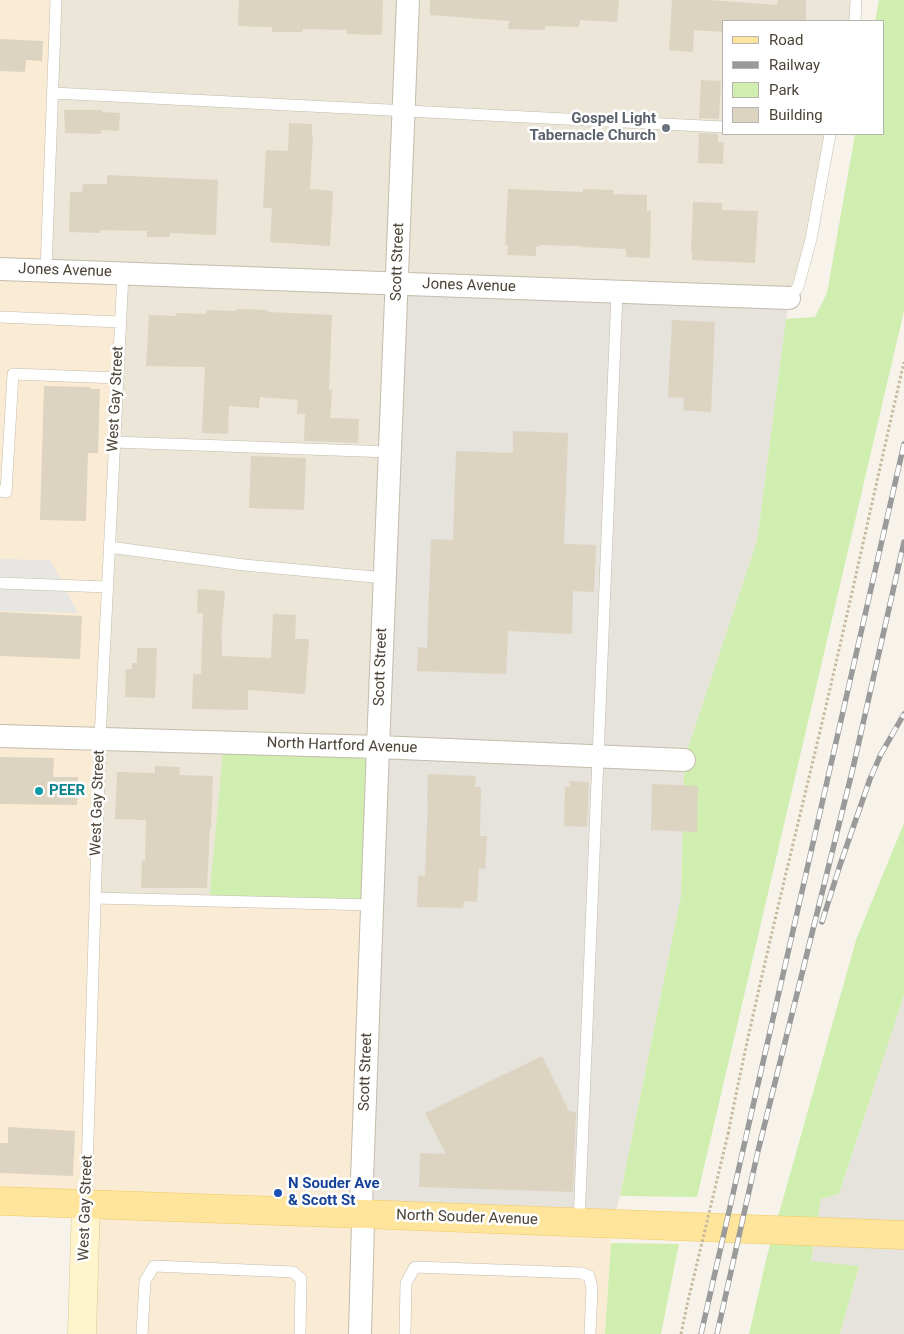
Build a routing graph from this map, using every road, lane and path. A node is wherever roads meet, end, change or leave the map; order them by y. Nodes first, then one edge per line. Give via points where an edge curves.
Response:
1 (56, 0) edge
2 (408, 0) edge
3 (856, 0) edge
4 (855, 20) edge
5 (53, 94) junction
6 (403, 112) junction
7 (722, 127) edge
8 (830, 135) edge
9 (0, 269) edge
10 (46, 270) junction
11 (123, 273) junction
12 (397, 284) junction
13 (617, 292) junction
14 (789, 298) joint
15 (0, 317) edge
16 (120, 322) junction
17 (904, 362) edge
18 (118, 378) junction
19 (5, 425) edge
20 (114, 442) junction
21 (390, 452) junction
22 (0, 491) edge
23 (109, 547) junction
24 (384, 578) junction
25 (0, 584) edge
26 (107, 587) junction
27 (0, 736) edge
28 (100, 739) junction
29 (378, 747) junction
30 (598, 756) junction
31 (684, 760) dead end
32 (95, 898) junction
33 (372, 905) junction
34 (0, 1201) edge
35 (86, 1204) junction
36 (362, 1214) junction
37 (579, 1222) junction
38 (904, 1235) edge
39 (82, 1334) edge
40 (142, 1334) edge
41 (300, 1334) edge
42 (360, 1334) edge
43 (405, 1334) edge
44 (590, 1334) edge
45 (681, 1334) edge

1 - 5 lane
2 - 6 street, Scott Street
3 - 4 lane
5 - 6 lane
5 - 10 lane
6 - 7 lane
6 - 12 street, Scott Street
8 - 14 lane via 811,239 798,288
9 - 10 street, Jones Avenue
10 - 11 street, Jones Avenue
11 - 12 street, Jones Avenue
11 - 16 lane, West Gay Street
12 - 13 street, Jones Avenue
12 - 21 street, Scott Street
13 - 14 street, Jones Avenue
13 - 30 lane
15 - 16 lane
16 - 18 lane, West Gay Street
17 - 45 path, bridge
18 - 19 lane via 13,374
18 - 20 lane, West Gay Street
19 - 22 lane via 6,492
20 - 21 lane
20 - 23 lane, West Gay Street
21 - 24 street, Scott Street
23 - 24 lane via 244,565
23 - 26 lane, West Gay Street
24 - 29 street, Scott Street
25 - 26 lane
26 - 28 lane, West Gay Street
27 - 28 street, North Hartford Avenue
28 - 29 street, North Hartford Avenue
28 - 32 lane, West Gay Street
29 - 30 street, North Hartford Avenue
29 - 33 street, Scott Street
30 - 31 street, North Hartford Avenue
30 - 37 lane
32 - 33 lane
32 - 35 lane, West Gay Street
33 - 36 street, Scott Street
34 - 35 main road, North Souder Avenue
35 - 36 main road, North Souder Avenue
35 - 39 street, West Gay Street
36 - 37 main road, North Souder Avenue
36 - 42 street, Scott Street
37 - 38 main road, North Souder Avenue
40 - 41 lane via 146,1281 154,1266 293,1272 301,1279
43 - 44 lane via 406,1283 415,1267 581,1273 589,1276 592,1288

